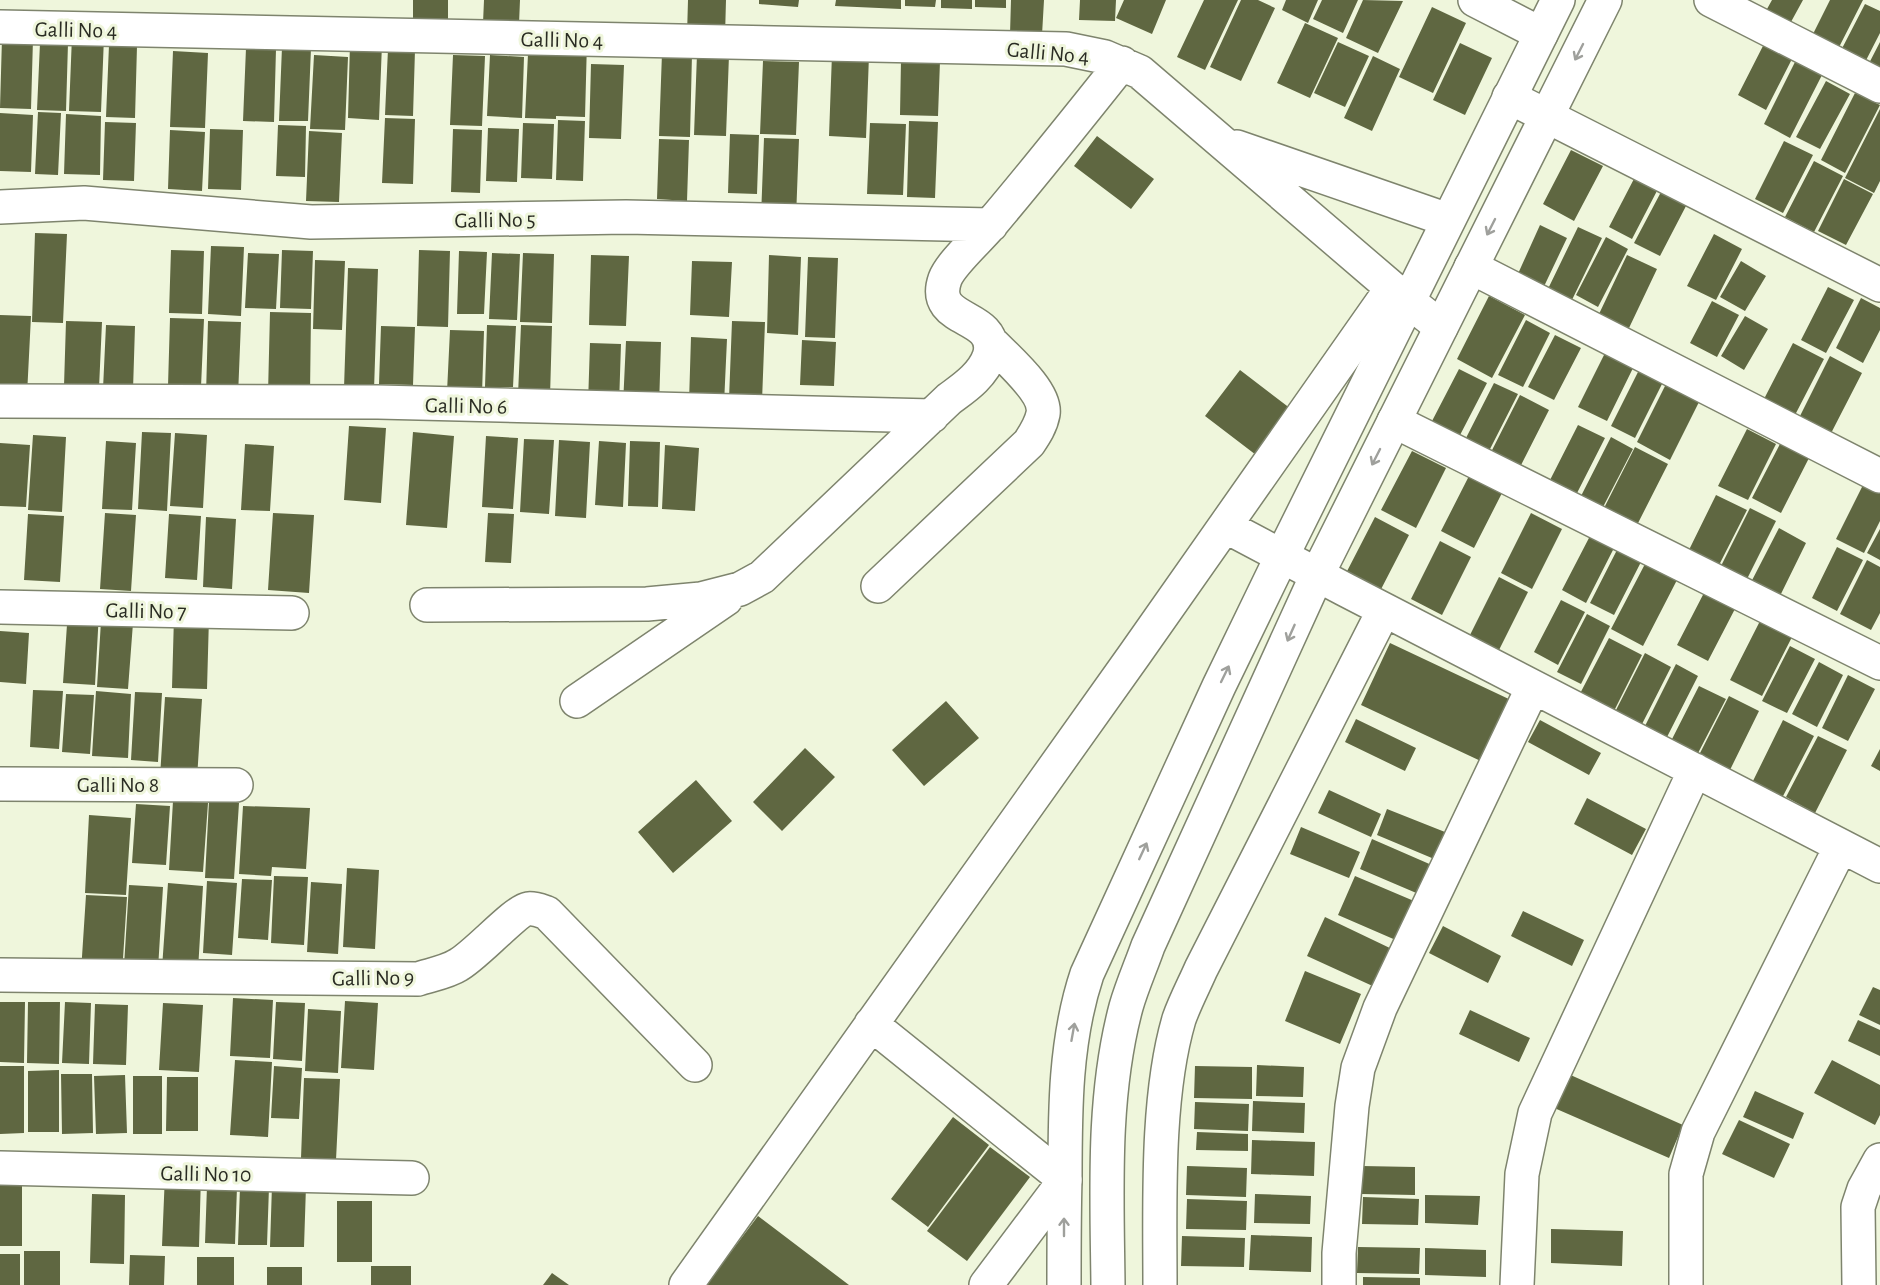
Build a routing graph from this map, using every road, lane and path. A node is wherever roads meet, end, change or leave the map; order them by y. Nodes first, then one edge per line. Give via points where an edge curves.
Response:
1 (1475, 0) edge
2 (1558, 0) edge
3 (1605, 0) edge
4 (1711, 0) edge
5 (0, 27) edge
6 (1541, 34) junction
7 (1122, 63) junction
8 (1880, 86) edge
9 (1509, 97) junction
10 (1547, 116) junction
11 (1219, 141) junction
12 (0, 207) edge
13 (1448, 220) junction
14 (991, 225) junction
15 (1471, 267) junction
16 (1880, 285) edge
17 (1400, 294) junction
18 (1441, 327) junction
19 (990, 341) junction
20 (0, 401) edge
21 (932, 416) junction
22 (1394, 422) junction
23 (1880, 476) edge
24 (1225, 526) junction
25 (1282, 556) junction
26 (1317, 575) junction
27 (878, 586) dead end
28 (740, 589) junction
29 (427, 605) dead end
30 (0, 606) edge
31 (1384, 610) junction
32 (292, 613) dead end
33 (1880, 663) edge
34 (1533, 687) junction
35 (577, 701) dead end
36 (1695, 770) junction
37 (0, 784) edge
38 (236, 785) dead end
39 (1841, 846) junction
40 (1880, 866) edge
41 (0, 975) edge
42 (871, 1024) junction
43 (694, 1065) dead end
44 (1880, 1160) edge
45 (0, 1168) edge
46 (412, 1178) dead end
47 (1065, 1180) junction
48 (687, 1285) edge
49 (986, 1285) edge
50 (1064, 1285) edge
51 (1108, 1285) edge
52 (1160, 1285) edge
53 (1338, 1285) edge
54 (1517, 1285) edge
55 (1686, 1285) edge
56 (1859, 1285) edge

1 - 6 street
2 - 6 street
3 -> 10 street
4 - 8 street
5 - 7 street, Galli No 4 via 1066,49
6 - 9 street
7 - 11 street, Galli No 4 via 1140,72
7 - 14 street
9 - 10 street
9 - 13 street
10 -> 15 street
10 - 16 street
11 - 13 street
11 - 17 street, Galli No 4
12 - 14 street, Galli No 5 via 84,203 311,222 626,217
13 - 17 street
14 - 19 street via 951,269 943,292 954,314 984,331
15 - 18 street
15 - 23 street
17 - 18 street, Galli No 4
17 - 24 street
17 - 25 street
18 - 22 street
19 - 21 street via 989,357 974,380
19 - 27 street via 1040,394 1044,412 1038,429 1029,443
20 - 21 street, Galli No 6 via 378,402
21 - 28 street via 762,577
22 -> 26 street
22 - 33 street
24 - 25 street
24 - 42 street
25 - 26 street
47 -> 25 street via 1071,1039 1087,974
26 - 31 street
26 -> 51 street via 1148,946 1126,1007 1109,1119
28 - 29 street via 701,599 646,604
28 - 35 street
30 - 32 street, Galli No 7
31 - 34 street
31 - 52 street via 1201,969 1180,1018 1171,1054 1165,1109
34 - 36 street
34 - 53 street via 1380,1008 1358,1068
36 - 39 street
36 - 54 street via 1535,1113 1522,1174
37 - 38 street, Galli No 8
39 - 40 street
39 - 55 street via 1695,1141 1686,1174
41 - 43 street, Galli No 9 via 418,979 458,966 519,912 535,909 547,913
42 - 47 street
42 - 48 street
44 - 56 street via 1858,1207
45 - 46 street, Galli No 10
47 - 49 street
50 -> 47 street

